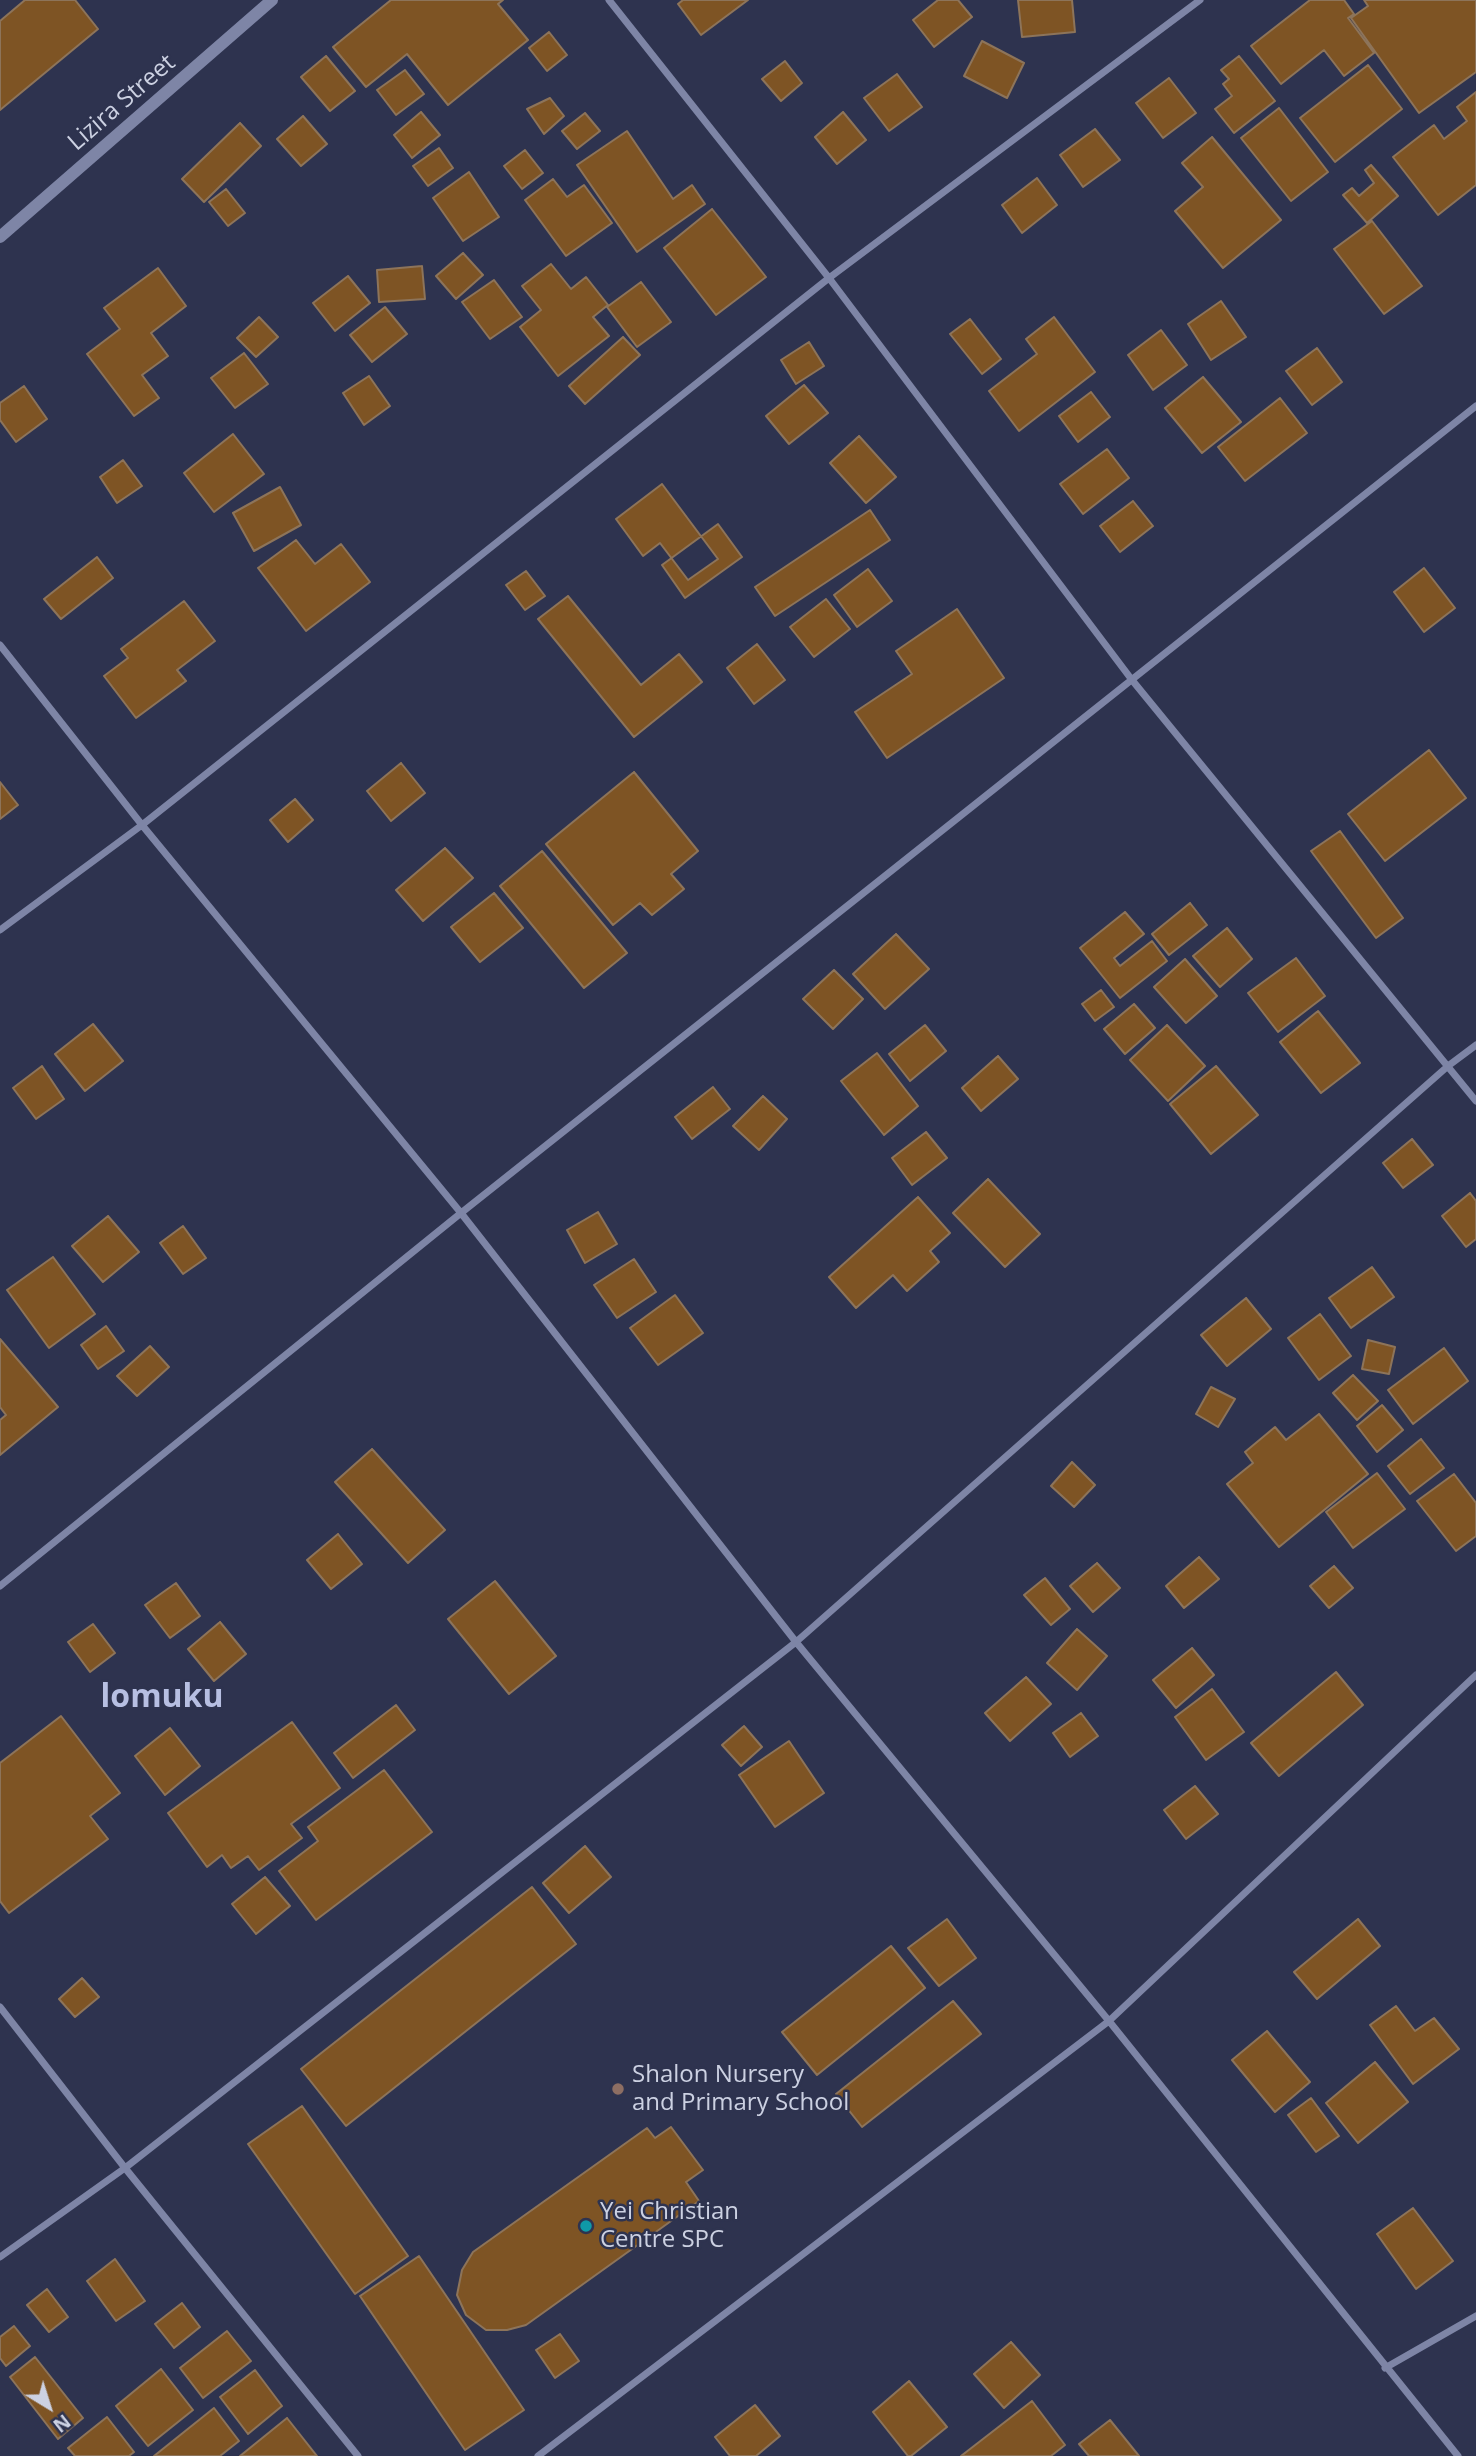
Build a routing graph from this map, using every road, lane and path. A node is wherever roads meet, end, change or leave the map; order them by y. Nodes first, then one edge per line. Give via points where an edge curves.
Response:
1 (272, 0) edge
2 (609, 0) edge
3 (1200, 0) edge
4 (0, 237) edge
5 (829, 278) junction
6 (1476, 406) edge
7 (0, 645) edge
8 (1132, 680) junction
9 (142, 825) junction
10 (0, 930) edge
11 (1476, 1045) edge
12 (1448, 1066) junction
13 (1476, 1101) edge
14 (461, 1213) junction
15 (0, 1586) edge
16 (796, 1642) junction
17 (1476, 1675) edge
18 (0, 2007) edge
19 (1109, 2021) junction
20 (125, 2168) junction
21 (0, 2257) edge
22 (1476, 2316) edge
23 (1385, 2368) junction
24 (358, 2456) edge
25 (538, 2456) edge
26 (1458, 2456) edge

1 - 4 street, Lizira Street
2 - 5 street
3 - 5 street
5 - 8 street
5 - 9 street
6 - 8 street
7 - 9 street
8 - 12 street
8 - 14 street
9 - 10 street
9 - 14 street
11 - 12 street
12 - 13 street
12 - 16 street
14 - 15 street
14 - 16 street
16 - 19 street
16 - 20 street
17 - 19 street
18 - 20 street
19 - 23 street
19 - 25 street
20 - 21 street
20 - 24 street
22 - 23 street
23 - 26 street

